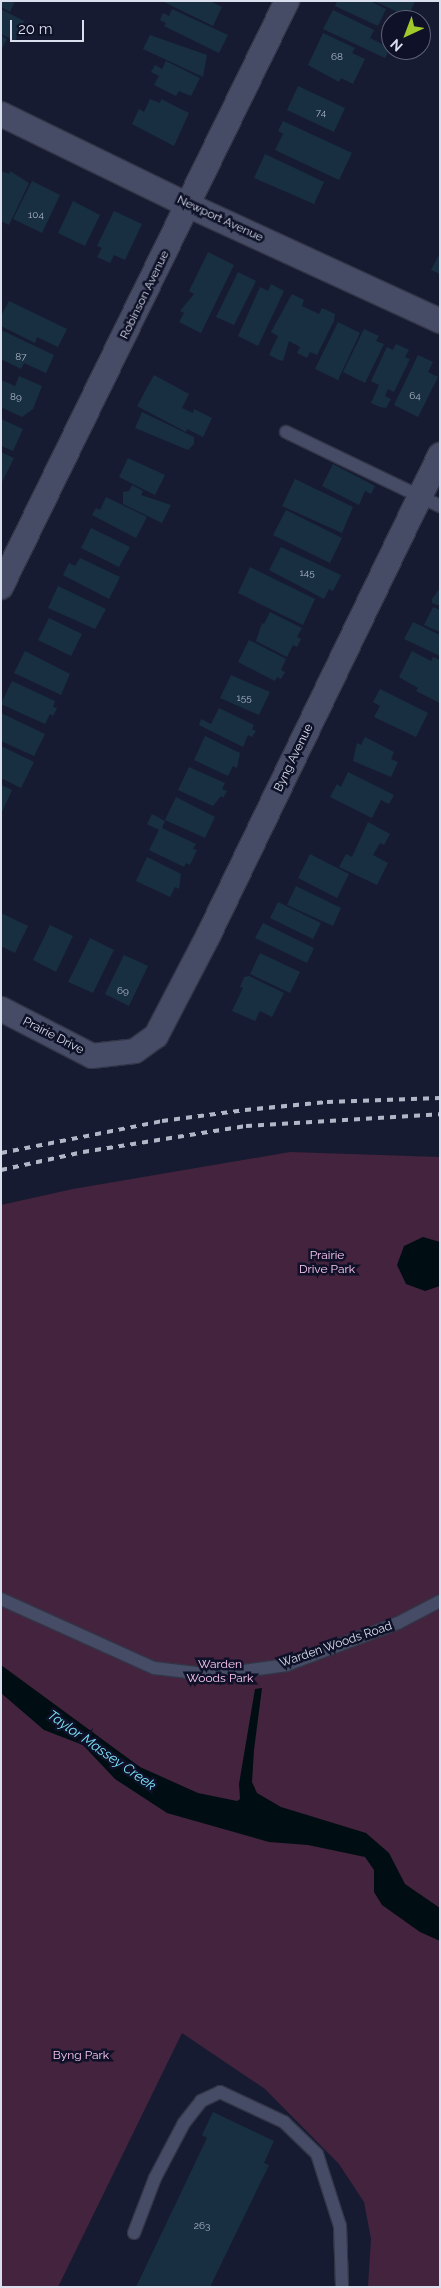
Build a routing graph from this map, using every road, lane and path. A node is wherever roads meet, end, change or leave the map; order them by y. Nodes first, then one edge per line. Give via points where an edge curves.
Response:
1 (287, 1) edge
2 (1, 114) edge
3 (190, 206) junction
4 (440, 321) edge
5 (286, 432) dead end
6 (440, 455) edge
7 (429, 501) edge
8 (1, 587) edge
9 (1, 1009) edge
10 (135, 1051) joint
11 (1, 1599) edge
12 (440, 1601) edge
13 (134, 2233) dead end
14 (342, 2287) edge

1 - 3 street, Robinson Avenue
2 - 3 street, Newport Avenue
3 - 4 street, Newport Avenue
3 - 8 street, Robinson Avenue
5 - 7 lane
6 - 7 street, Byng Avenue
7 - 10 street, Byng Avenue via 156,1036
9 - 10 street, Prairie Drive via 92,1056
11 - 12 lane, Warden Woods Road via 154,1668 214,1675 286,1665 398,1623
13 - 14 lane via 155,2178 184,2123 201,2101 220,2092 284,2122 317,2154 340,2226

